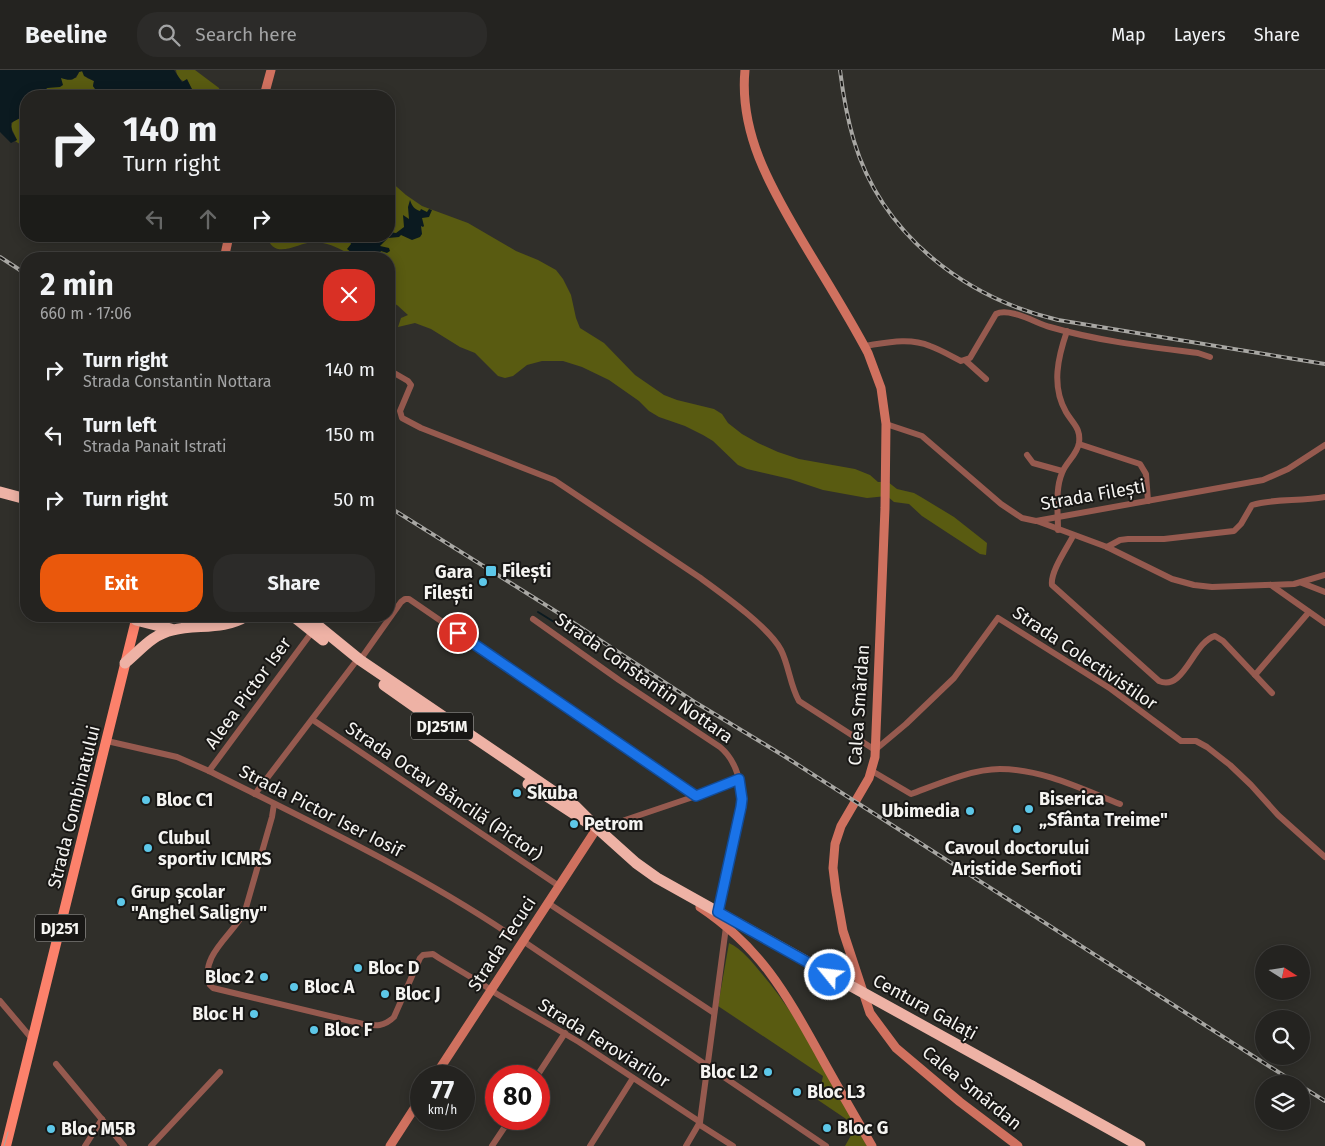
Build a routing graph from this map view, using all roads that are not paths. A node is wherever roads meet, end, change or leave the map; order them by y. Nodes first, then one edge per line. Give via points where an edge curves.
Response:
1 (271, 70) edge
2 (745, 70) edge
3 (266, 90) edge
4 (1067, 331) junction
5 (864, 346) junction
6 (1210, 357) dead end
7 (966, 361) junction
8 (395, 373) edge
9 (986, 379) dead end
10 (886, 424) junction
11 (1078, 444) junction
12 (1325, 445) edge
13 (1027, 455) dead end
14 (1062, 471) junction
15 (0, 492) edge
16 (20, 497) edge
17 (1325, 497) edge
18 (1148, 500) junction
19 (1058, 518) junction
20 (1036, 521) junction
21 (1058, 530) junction
22 (1073, 536) junction
23 (1107, 547) junction
24 (1325, 575) edge
25 (1302, 583) junction
26 (1271, 585) junction
27 (1325, 592) edge
28 (395, 610) edge
29 (1309, 612) junction
30 (533, 619) dead end
31 (136, 622) edge
32 (149, 622) edge
33 (162, 622) edge
34 (217, 622) edge
35 (300, 622) edge
36 (313, 622) edge
37 (386, 622) edge
38 (1325, 622) edge
39 (173, 630) junction
40 (312, 632) junction
41 (357, 662) junction
42 (125, 663) junction
43 (1255, 674) junction
44 (1272, 693) dead end
45 (313, 720) junction
46 (107, 741) junction
47 (875, 750) junction
48 (209, 771) junction
49 (872, 771) junction
50 (739, 779) junction
51 (255, 794) junction
52 (696, 796) junction
53 (274, 804) junction
54 (1120, 804) dead end
55 (625, 820) dead end
56 (597, 828) junction
57 (1325, 857) edge
58 (668, 885) junction
59 (559, 886) junction
60 (548, 903) junction
61 (718, 912) junction
62 (726, 927) junction
63 (509, 934) dead end
64 (523, 942) junction
65 (491, 990) junction
66 (0, 1001) edge
67 (714, 1013) junction
68 (565, 1033) junction
69 (33, 1040) junction
70 (56, 1064) dead end
71 (442, 1065) edge
72 (544, 1065) edge
73 (707, 1065) junction
74 (220, 1072) dead end
75 (633, 1078) junction
76 (410, 1115) edge
77 (102, 1119) junction
78 (700, 1124) junction
79 (503, 1130) edge
80 (1015, 1145) edge
81 (6, 1146) edge
82 (85, 1146) edge
83 (124, 1146) edge
84 (151, 1146) edge
85 (390, 1146) edge
86 (492, 1146) edge
87 (590, 1146) edge
88 (686, 1146) edge
89 (733, 1146) edge
90 (826, 1146) edge
91 (872, 1146) edge
92 (1140, 1146) edge

1 - 3 main road
2 - 5 main road, Calea Smârdan via 746,111 758,158 779,201
4 - 6 street
4 - 7 street via 1006,311 999,312
4 - 11 street via 1056,371 1063,404 1078,430
5 - 7 street via 917,342
5 - 10 main road, Calea Smârdan via 881,388
7 - 9 street
8 - 47 street via 411,385 400,411 402,418 554,480 699,577 774,640 799,701
10 - 20 street, Strada Filești via 922,436 1001,504 1022,518
10 - 47 main road, Calea Smârdan
11 - 14 street
11 - 18 street via 1140,464 1146,474
12 - 18 street, Strada Filești via 1288,469 1263,480
13 - 14 street via 1033,463
14 - 19 street
15 - 16 highway
17 - 23 street via 1252,505 1234,531 1164,540 1120,540
18 - 19 street, Strada Filești
19 - 20 street, Strada Filești
19 - 21 street
20 - 21 street
21 - 22 street
22 - 23 street
22 - 43 street via 1052,577 1052,585 1159,681 1176,680 1205,642 1214,636
23 - 26 street via 1172,579 1194,585
24 - 25 street
25 - 26 street
25 - 27 street
26 - 29 street
28 - 52 street via 407,598
29 - 38 street
29 - 43 street
30 - 50 street, Strada Constantin Nottara via 728,754
31 - 42 main road, Strada Combinatului / DJ251
32 - 39 highway
33 - 39 highway
34 - 39 highway
35 - 40 highway, DJ251M
36 - 41 highway, DJ251M
37 - 41 street
39 - 42 highway via 152,638
40 - 41 highway, DJ251M
40 - 48 street, Aleea Pictor Iser
41 - 45 street
41 - 56 highway, DJ251M via 557,804
42 - 46 main road, Strada Combinatului / DJ251
43 - 44 street
45 - 51 street
45 - 59 street, Strada Octav Băncilă (Pictor)
46 - 48 street, Strada Pictor Iser Iosif via 177,758
46 - 69 main road, Strada Combinatului / DJ251
47 - 49 main road, Calea Smârdan
47 - 57 street, Strada Colectivistilor via 954,678 998,618 1111,689 1181,741 1196,741 1230,765 1278,815
48 - 51 street, Strada Pictor Iser Iosif
49 - 54 street via 911,794 963,776 1008,770 1045,775
49 - 80 main road, Calea Smârdan via 841,826 835,844 833,868 843,931 870,1013 896,1048
50 - 52 street
50 - 61 street, Strada Constantin Nottara via 741,807
51 - 53 street, Strada Pictor Iser Iosif
52 - 55 street
53 - 63 street, Strada Pictor Iser Iosif via 415,876
53 - 65 street, Strada Feroviarilor via 245,911 212,955 208,968 210,985 375,1026 382,1026 394,1018 423,954 432,954
56 - 58 highway, DJ251M via 636,863
56 - 59 main road, Strada Tecuci
58 - 61 highway, Centura Galați
58 - 62 main road, DJ251M
59 - 60 main road, Strada Tecuci
60 - 64 main road, Strada Tecuci
60 - 67 street
61 - 92 highway, Centura Galați, bridge
62 - 67 street
62 - 91 main road, DJ251M via 775,979
64 - 65 main road, Strada Tecuci
64 - 73 street
65 - 68 street, Strada Feroviarilor
65 - 71 main road, Strada Tecuci
66 - 69 street
67 - 73 street
68 - 72 street
68 - 75 street, Strada Feroviarilor
69 - 81 main road, Strada Combinatului / DJ251
70 - 77 street
73 - 78 street
73 - 90 street
74 - 84 street
75 - 78 street, Strada Feroviarilor
75 - 87 street
76 - 85 main road
77 - 82 street
77 - 83 street
78 - 88 street
78 - 89 street, Strada Feroviarilor
79 - 86 street

